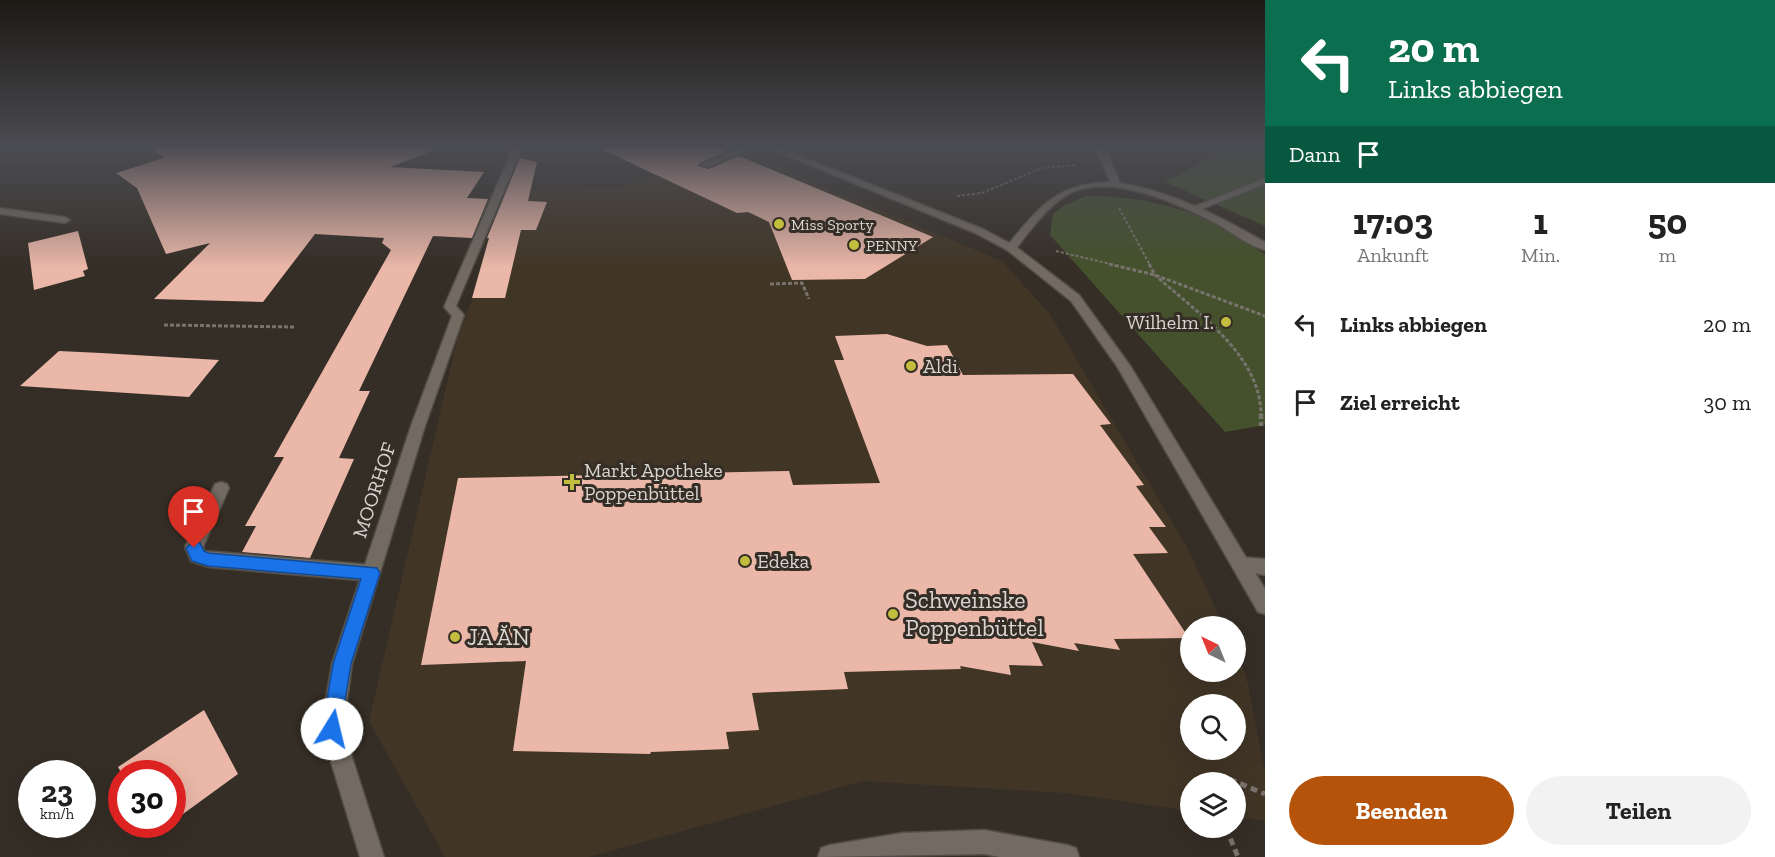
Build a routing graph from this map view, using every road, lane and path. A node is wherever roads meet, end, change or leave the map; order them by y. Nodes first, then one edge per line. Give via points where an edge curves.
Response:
1 (501, 188) edge
2 (871, 188) edge
3 (996, 188) edge
4 (1088, 188) edge
5 (1103, 188) edge
6 (1126, 188) edge
7 (1247, 188) edge
8 (906, 202) junction
9 (1193, 209) junction
10 (0, 211) edge
11 (65, 220) dead end
12 (1014, 243) junction
13 (1265, 247) edge
14 (1155, 275) junction
15 (770, 285) dead end
16 (808, 299) dead end
17 (1265, 316) edge
18 (164, 325) dead end
19 (294, 327) dead end
20 (1261, 426) dead end
21 (221, 488) dead end
22 (1241, 564) junction
23 (1265, 567) edge
24 (371, 573) junction
25 (1265, 606) edge
26 (1246, 786) edge
27 (1265, 794) edge
28 (1230, 838) edge
29 (372, 857) edge
30 (830, 857) edge
31 (1067, 857) edge
32 (1238, 857) edge

1 - 24 street, MOORHOF via 450,307 458,315
2 - 8 street
3 - 8 path via 982,194
4 - 12 street via 1065,193
5 - 14 path via 1124,215
6 - 9 street
7 - 9 street
8 - 12 street
9 - 13 street
10 - 11 street
12 - 14 path
12 - 22 street via 1075,298 1124,367
14 - 17 path
14 - 20 path via 1219,333 1243,361 1261,396
15 - 16 path via 802,283
18 - 19 path
21 - 24 street via 194,548 197,556
22 - 23 street
22 - 25 street
24 - 29 street, MOORHOF via 342,664 332,729
26 - 27 path
28 - 32 path
30 - 31 street via 902,845 984,842

